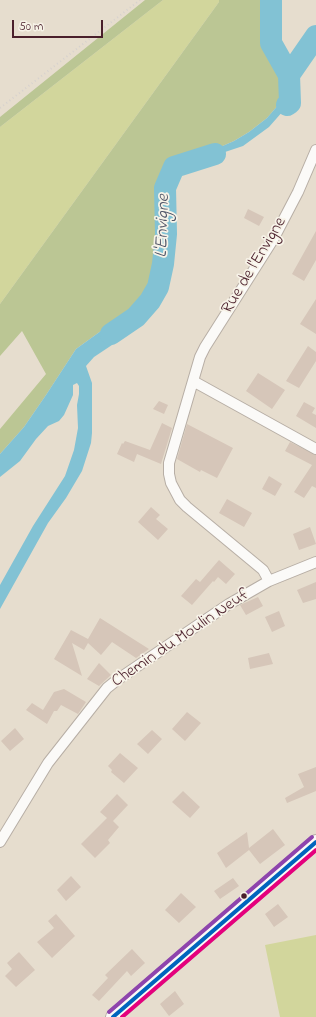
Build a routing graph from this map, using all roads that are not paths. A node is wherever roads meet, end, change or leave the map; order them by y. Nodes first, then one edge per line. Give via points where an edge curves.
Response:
1 (316, 150) edge
2 (193, 381) junction
3 (316, 449) edge
4 (316, 562) edge
5 (269, 581) junction
6 (0, 842) edge
7 (316, 842) edge
8 (113, 1017) edge

1 - 2 street, Rue de l'Envigne via 274,238 205,347
2 - 3 street
2 - 5 street, Rue de l'Envigne via 169,463 171,483 177,496 187,507 263,570
4 - 5 street, Chemin du Moulin Neuf
5 - 6 street, Chemin du Moulin Neuf via 229,604 107,688 48,763
7 - 8 main road

